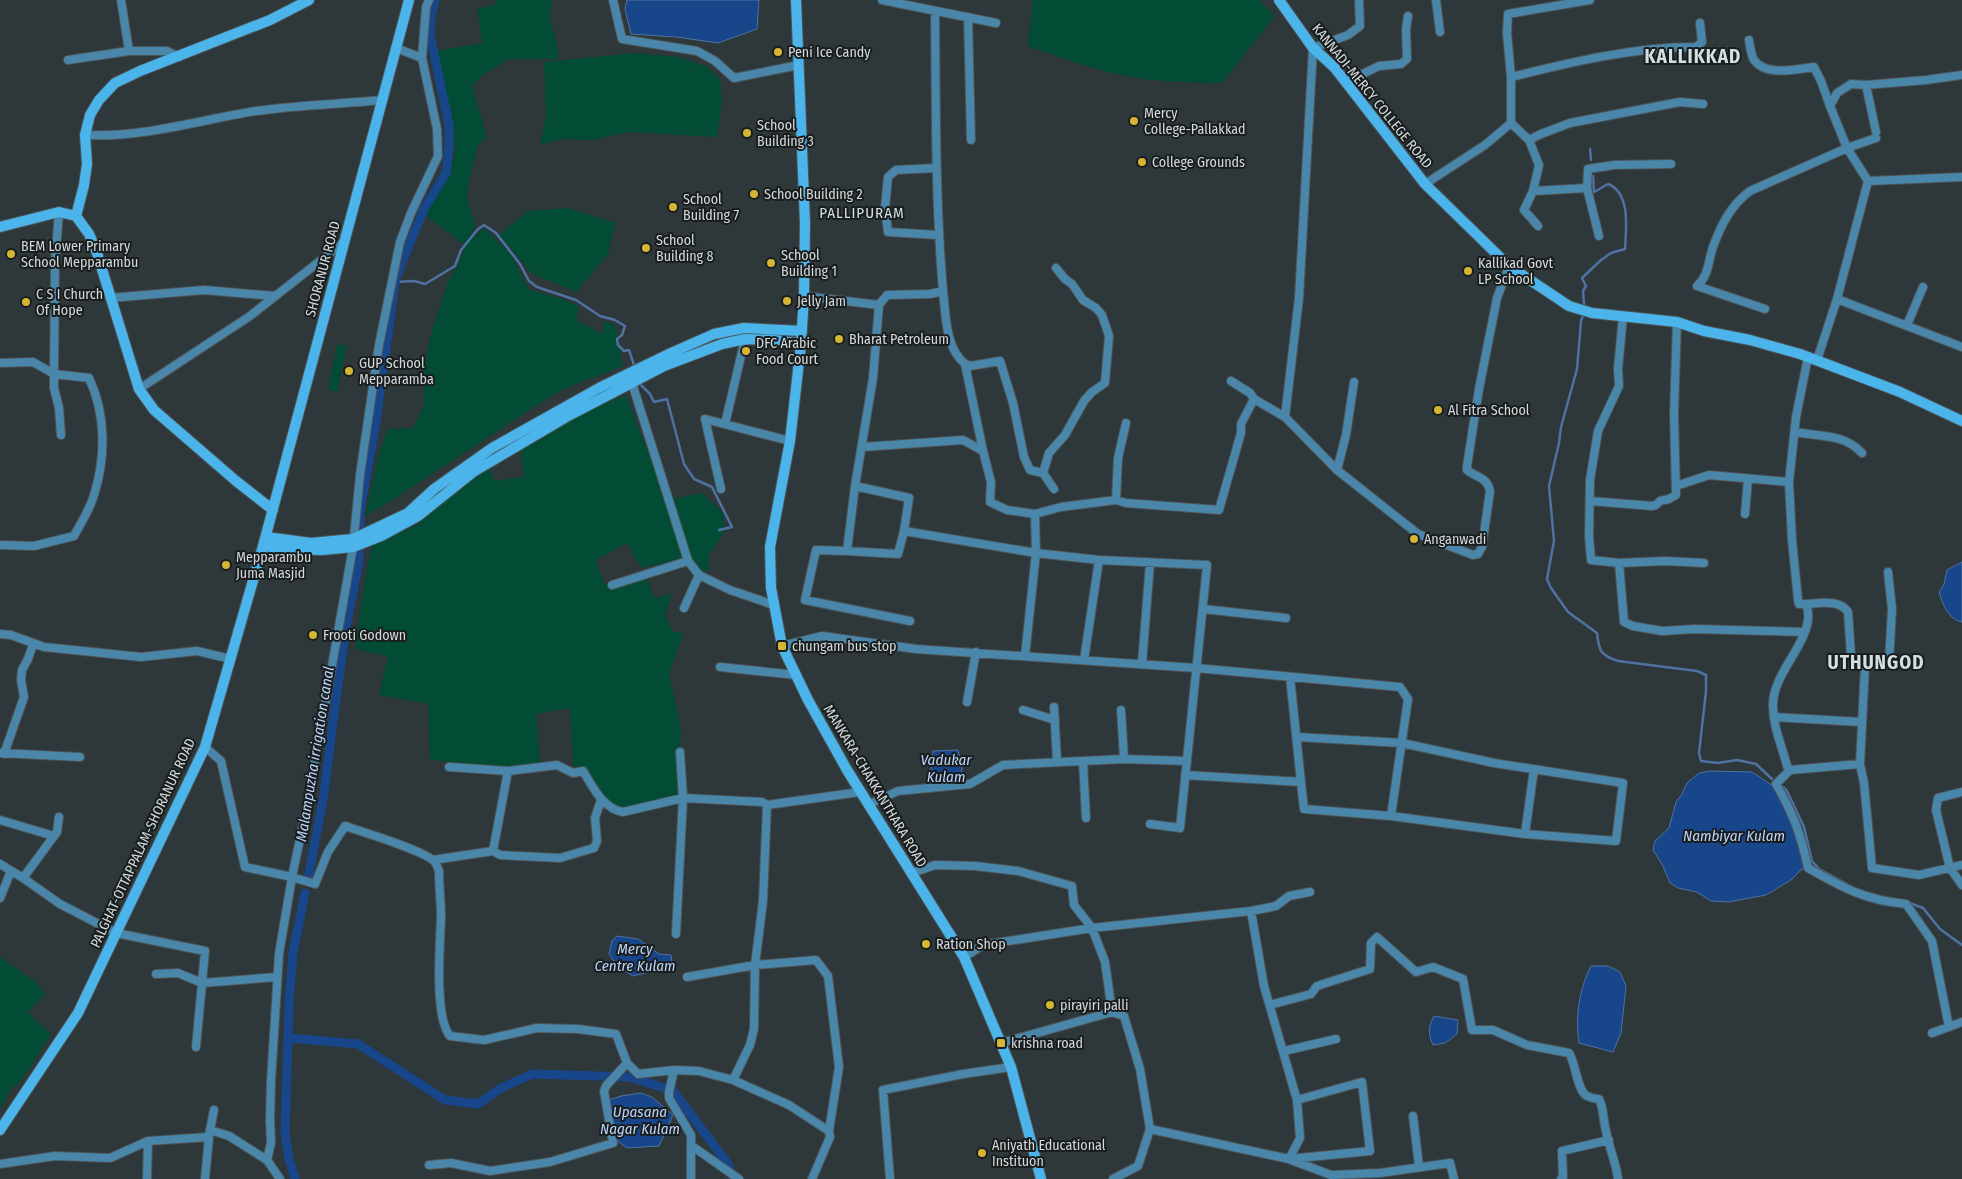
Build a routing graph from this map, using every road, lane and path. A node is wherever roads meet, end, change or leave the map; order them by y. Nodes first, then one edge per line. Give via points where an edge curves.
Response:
1 (121, 0) edge
2 (309, 0) edge
3 (409, 0) edge
4 (429, 0) edge
5 (613, 0) edge
6 (796, 0) edge
7 (882, 0) edge
8 (1279, 0) edge
9 (1359, 0) edge
10 (1436, 0) edge
11 (1590, 0) edge
12 (1563, 2) edge
13 (935, 11) junction
14 (1408, 16) dead end
15 (968, 17) junction
16 (996, 23) dead end
17 (1700, 23) dead end
18 (1440, 32) dead end
19 (1749, 40) dead end
20 (396, 48) junction
21 (1313, 48) junction
22 (129, 51) junction
23 (179, 57) junction
24 (422, 58) junction
25 (68, 60) dead end
26 (800, 65) junction
27 (1962, 75) edge
28 (1511, 77) junction
29 (1346, 82) junction
30 (1866, 85) junction
31 (382, 100) junction
32 (1703, 104) dead end
33 (1830, 106) junction
34 (1511, 123) junction
35 (85, 135) junction
36 (972, 140) dead end
37 (1529, 140) junction
38 (1847, 148) junction
39 (1671, 164) dead end
40 (936, 168) junction
41 (1962, 178) edge
42 (1868, 182) junction
43 (1425, 184) junction
44 (1587, 188) junction
45 (1533, 192) junction
46 (59, 212) junction
47 (76, 216) junction
48 (1538, 226) dead end
49 (0, 227) edge
50 (938, 235) junction
51 (1600, 236) dead end
52 (345, 242) junction
53 (1509, 266) junction
54 (1056, 268) dead end
55 (1924, 287) dead end
56 (943, 291) junction
57 (275, 296) junction
58 (804, 296) junction
59 (110, 298) junction
60 (1837, 299) junction
61 (878, 305) junction
62 (1765, 309) dead end
63 (1623, 316) junction
64 (1677, 322) junction
65 (1906, 325) junction
66 (802, 331) junction
67 (744, 339) junction
68 (801, 344) junction
69 (1962, 347) edge
70 (1812, 359) junction
71 (0, 362) edge
72 (965, 364) junction
73 (54, 374) junction
74 (1231, 381) dead end
75 (1354, 382) dead end
76 (632, 383) junction
77 (139, 389) junction
78 (1254, 399) junction
79 (1285, 417) junction
80 (1962, 421) edge
81 (1126, 423) dead end
82 (725, 424) junction
83 (1795, 432) junction
84 (61, 435) dead end
85 (790, 442) junction
86 (862, 447) junction
87 (984, 451) junction
88 (1862, 452) dead end
89 (1338, 470) junction
90 (1043, 473) junction
91 (1748, 479) junction
92 (1789, 482) junction
93 (855, 486) junction
94 (1676, 486) junction
95 (1054, 488) dead end
96 (721, 489) dead end
97 (1116, 500) junction
98 (1590, 501) junction
99 (273, 510) junction
100 (1035, 514) junction
101 (1744, 514) dead end
102 (904, 531) junction
103 (265, 542) junction
104 (353, 543) junction
105 (0, 545) edge
106 (847, 551) junction
107 (1036, 553) junction
108 (1099, 560) junction
109 (688, 561) junction
110 (1150, 562) junction
111 (1619, 563) junction
112 (1704, 563) dead end
113 (1888, 572) dead end
114 (699, 575) junction
115 (612, 585) dead end
116 (1807, 604) junction
117 (774, 605) junction
118 (684, 608) dead end
119 (1203, 609) junction
120 (1286, 618) dead end
121 (910, 621) dead end
122 (1804, 632) junction
123 (0, 634) edge
124 (32, 644) junction
125 (782, 646) junction
126 (976, 652) junction
127 (1024, 656) junction
128 (231, 659) junction
129 (1084, 660) junction
130 (1142, 664) junction
131 (1865, 666) junction
132 (720, 667) dead end
133 (1196, 668) junction
134 (796, 675) junction
135 (1290, 677) junction
136 (968, 702) dead end
137 (1054, 707) dead end
138 (1023, 710) dead end
139 (1121, 710) dead end
140 (1774, 717) junction
141 (1055, 720) junction
142 (1861, 722) junction
143 (1297, 737) junction
144 (1402, 743) junction
145 (205, 747) junction
146 (680, 752) dead end
147 (2, 753) edge
148 (80, 757) dead end
149 (1124, 759) junction
150 (1083, 761) junction
151 (1187, 761) junction
152 (1057, 762) junction
153 (1860, 764) junction
154 (449, 767) dead end
155 (1534, 770) junction
156 (1790, 770) junction
157 (508, 771) junction
158 (1185, 775) junction
159 (1301, 782) junction
160 (860, 792) junction
161 (1962, 792) edge
162 (684, 798) junction
163 (601, 800) junction
164 (868, 804) junction
165 (767, 805) junction
166 (1391, 816) junction
167 (59, 817) dead end
168 (1086, 818) dead end
169 (0, 820) edge
170 (1150, 824) dead end
171 (1525, 834) junction
172 (54, 836) junction
173 (493, 851) junction
174 (433, 860) junction
175 (0, 864) edge
176 (1962, 865) edge
177 (1950, 868) junction
178 (11, 871) junction
179 (912, 874) junction
180 (292, 877) junction
181 (23, 878) junction
182 (1962, 886) edge
183 (1310, 892) dead end
184 (0, 898) edge
185 (1251, 911) junction
186 (1092, 928) junction
187 (116, 933) junction
188 (676, 934) dead end
189 (964, 957) junction
190 (755, 965) junction
191 (156, 974) dead end
192 (277, 977) junction
193 (687, 977) dead end
194 (202, 983) junction
195 (1270, 1005) junction
196 (1112, 1012) junction
197 (1962, 1022) edge
198 (1948, 1027) junction
199 (1932, 1033) dead end
200 (1336, 1039) dead end
201 (1001, 1043) junction
202 (196, 1047) dead end
203 (1284, 1051) junction
204 (627, 1063) junction
205 (1011, 1067) junction
206 (674, 1070) junction
207 (733, 1080) junction
208 (1297, 1100) junction
209 (214, 1110) dead end
210 (1413, 1116) dead end
211 (1150, 1129) junction
212 (0, 1130) edge
213 (829, 1131) junction
214 (210, 1133) junction
215 (148, 1140) junction
216 (1609, 1140) junction
217 (692, 1146) junction
218 (1289, 1159) junction
219 (267, 1160) junction
220 (0, 1164) edge
221 (429, 1165) dead end
222 (1419, 1166) junction
223 (1332, 1177) edge
224 (147, 1179) edge
225 (205, 1179) edge
226 (280, 1179) edge
227 (691, 1179) edge
228 (738, 1179) edge
229 (812, 1179) edge
230 (890, 1179) edge
231 (1041, 1179) edge
232 (1114, 1179) edge
233 (1454, 1179) edge
234 (1561, 1179) edge
235 (1618, 1179) edge

1 - 22 street
2 - 23 main road via 270,20
3 - 20 main road, SHORANUR ROAD
4 - 24 street
5 - 26 street via 622,39 696,51 716,61 734,78
6 - 26 main road, MANKARA-CHAKKANTHARA ROAD
7 - 13 street
8 - 21 main road, KANNADI-MERCY COLLEGE ROAD
9 - 21 street via 1360,26 1348,35
10 - 18 street
11 - 12 street
12 - 28 street via 1508,14
13 - 15 street
13 - 40 street
14 - 29 street via 1407,59 1401,64 1379,66
15 - 16 street
15 - 36 street
17 - 28 street via 1702,42 1696,47 1614,54
19 - 33 street via 1754,60 1766,69 1814,67
20 - 24 street
20 - 31 main road, SHORANUR ROAD
21 - 29 main road, KANNADI-MERCY COLLEGE ROAD
21 - 79 street via 1299,298
22 - 23 street via 167,51
22 - 25 street
23 - 35 main road via 115,83 90,115
24 - 104 street via 437,129 438,156 400,242 379,345
26 - 58 main road, MANKARA-CHAKKANTHARA ROAD
27 - 30 street
28 - 34 street
29 - 43 main road, KANNADI-MERCY COLLEGE ROAD
30 - 33 street via 1851,84 1837,93
30 - 38 street via 1876,135
31 - 35 street via 257,111 166,129
31 - 52 main road, SHORANUR ROAD
32 - 37 street via 1680,102 1570,123
33 - 38 street
34 - 37 street
34 - 43 street via 1485,145
35 - 47 main road via 87,164
37 - 45 street via 1539,165
38 - 42 street
38 - 62 street via 1750,191 1729,212 1713,248 1704,280 1697,286
39 - 44 street via 1588,169
40 - 50 street
40 - 50 street via 896,170 888,177 885,208 888,232
41 - 42 street
42 - 60 street
43 - 53 main road, KANNADI-MERCY COLLEGE ROAD
44 - 45 street
44 - 51 street
45 - 48 street via 1524,210
46 - 47 main road
46 - 49 main road
46 - 73 street
47 - 59 main road via 89,234
50 - 56 street
52 - 57 street
52 - 99 main road, SHORANUR ROAD
53 - 63 main road, KANNADI-MERCY COLLEGE ROAD via 1569,306 1592,313
53 - 89 street via 1497,298 1468,466 1471,473 1479,475 1489,485 1490,491 1478,554 1473,555 1418,534
54 - 90 street via 1083,300 1102,315 1109,336 1105,383 1084,402 1065,435 1049,453
55 - 65 street
56 - 61 street via 887,295
56 - 72 street via 949,336 957,357
57 - 59 street via 204,290
57 - 77 street
58 - 61 street
58 - 66 main road, MANKARA-CHAKKANTHARA ROAD
59 - 77 main road
60 - 65 street
60 - 70 street
61 - 86 street via 873,378
63 - 64 main road, KANNADI-MERCY COLLEGE ROAD
63 - 98 street via 1619,386 1598,431
64 - 70 main road, KANNADI-MERCY COLLEGE ROAD
64 - 94 street
65 - 69 street
66 - 68 main road, MANKARA-CHAKKANTHARA ROAD
66 - 104 main road via 744,328 714,334 671,353 599,388 492,448 434,489 408,512
67 - 68 main road
67 - 76 main road via 664,366
67 - 82 street
68 - 85 main road, MANKARA-CHAKKANTHARA ROAD
70 - 80 main road, KANNADI-MERCY COLLEGE ROAD via 1900,392
70 - 83 street
71 - 73 street via 32,362
72 - 87 street
72 - 90 street via 1000,361 1024,457 1030,470
73 - 84 street
73 - 105 street via 89,378 96,392 102,431 102,461 94,496 74,536 34,546
74 - 78 street
75 - 89 street
76 - 104 main road via 473,472 418,516 381,536
76 - 109 street
77 - 99 main road via 154,410
78 - 79 street
78 - 97 street via 1241,424 1219,510
79 - 89 street
81 - 97 street via 1118,458
82 - 85 street
82 - 96 street via 705,419
83 - 88 street via 1841,439
83 - 92 street
85 - 117 main road, MANKARA-CHAKKANTHARA ROAD via 770,548
86 - 87 street via 963,440
86 - 93 street
87 - 100 street via 991,482 990,502 1007,510
90 - 95 street
91 - 92 street
91 - 94 street via 1708,475
91 - 101 street
92 - 116 street via 1795,578 1800,604
93 - 102 street via 909,498
93 - 106 street
94 - 98 street via 1676,495 1652,506
97 - 100 street
98 - 111 street via 1591,560
99 - 103 main road, SHORANUR ROAD
100 - 107 street
102 - 106 street via 898,554
102 - 107 street
103 - 104 main road via 287,549 314,550
103 - 128 main road, PALGHAT-OTTAPPALAM-SHORANUR ROAD
104 - 180 street
106 - 121 street via 816,550 805,600
107 - 108 street
107 - 127 street
108 - 110 street
108 - 129 street
109 - 114 street
109 - 115 street
110 - 119 street via 1208,565
110 - 130 street
111 - 112 street via 1665,560
111 - 122 street via 1624,622 1633,626 1662,631
113 - 131 street via 1892,609 1889,662
114 - 117 street
114 - 118 street
116 - 122 street via 1809,619
116 - 131 street via 1834,603 1846,608 1851,654
117 - 125 main road, MANKARA-CHAKKANTHARA ROAD
119 - 120 street
119 - 133 street
122 - 140 street via 1775,690
123 - 124 street via 12,635
124 - 128 street via 141,657 197,651
124 - 147 street via 22,670 24,697
125 - 126 street via 822,636 916,649
125 - 134 main road, MANKARA-CHAKKANTHARA ROAD
126 - 127 street
126 - 136 street
127 - 129 street
128 - 145 main road, PALGHAT-OTTAPPALAM-SHORANUR ROAD
129 - 130 street
130 - 133 street
131 - 142 street
132 - 134 street
133 - 135 street
133 - 151 street
134 - 160 main road, MANKARA-CHAKKANTHARA ROAD
135 - 143 street
135 - 144 street via 1400,687 1408,699
137 - 141 street
138 - 141 street
139 - 149 street
140 - 142 street
140 - 156 street via 1777,736
141 - 152 street
142 - 153 street
143 - 144 street
143 - 159 street
144 - 155 street
144 - 166 street
145 - 180 street via 221,760 245,867
145 - 187 main road, PALGHAT-OTTAPPALAM-SHORANUR ROAD
146 - 162 street
147 - 148 street
149 - 150 street
149 - 151 street
150 - 152 street
150 - 168 street
151 - 158 street
152 - 164 street via 1003,765 970,784 898,791
153 - 156 street
153 - 177 street via 1872,868 1919,874
154 - 157 street
155 - 171 street
155 - 171 street via 1622,783 1616,842
156 - 198 street via 1776,784 1791,810 1808,868 1849,890 1880,901 1906,904 1932,940
157 - 163 street via 557,764 573,774 583,771
157 - 173 street
158 - 159 street
158 - 170 street via 1180,828
159 - 166 street via 1304,809
160 - 164 main road, MANKARA-CHAKKANTHARA ROAD
160 - 165 street
161 - 177 street via 1938,798 1936,810
162 - 163 street via 622,812
162 - 165 street via 762,802
162 - 188 street
163 - 173 street via 595,818 598,841 594,848 560,858
164 - 179 main road, MANKARA-CHAKKANTHARA ROAD
165 - 190 street via 763,901
166 - 171 street
167 - 172 street
169 - 172 street
172 - 181 street
173 - 174 street
174 - 180 street via 346,826 328,852 315,884
174 - 204 street via 439,871 441,998 445,1030 450,1036 484,1040 537,1028 616,1034
175 - 178 street
176 - 177 street
177 - 182 street
178 - 181 street
178 - 184 street
179 - 186 street via 935,865 975,866 1018,870 1072,886 1074,905
179 - 189 main road, MANKARA-CHAKKANTHARA ROAD
180 - 192 street
181 - 187 street via 60,904
183 - 185 street via 1288,896 1276,906
185 - 186 street
185 - 195 street
186 - 189 street via 983,945
186 - 196 street via 1105,962
187 - 194 street via 205,952
187 - 212 main road, PALGHAT-OTTAPPALAM-SHORANUR ROAD via 78,1013
189 - 201 main road, MANKARA-CHAKKANTHARA ROAD
190 - 193 street
190 - 207 street via 754,1029
190 - 213 street via 816,960 828,976 839,1067
191 - 194 street via 178,973
192 - 194 street
192 - 219 street via 270,1091 271,1143
194 - 202 street
195 - 203 street
195 - 216 street via 1311,994 1317,986 1370,969 1371,943 1377,937 1416,972 1433,967 1463,979 1472,1030 1493,1030 1528,1045 1569,1053 1583,1093 1599,1099 1602,1105
196 - 201 street
196 - 211 street via 1124,1016 1140,1069
197 - 198 street
198 - 199 street
200 - 203 street
201 - 205 main road, MANKARA-CHAKKANTHARA ROAD
203 - 208 street
204 - 206 street via 638,1074
204 - 221 street via 604,1088 613,1143 550,1162 490,1171 451,1163
205 - 230 street via 883,1090
205 - 231 main road, MANKARA-CHAKKANTHARA ROAD
206 - 207 street via 699,1070
206 - 217 street via 669,1098 689,1130
207 - 213 street via 789,1106
208 - 218 street via 1300,1138
208 - 218 street via 1362,1082 1370,1151
209 - 214 street
210 - 222 street
211 - 218 street
211 - 232 street via 1138,1166
213 - 229 street via 830,1137
214 - 215 street
214 - 219 street via 229,1136
214 - 225 street
215 - 220 street via 110,1158 55,1156
215 - 224 street
216 - 234 street via 1562,1151
216 - 235 street
217 - 227 street
217 - 228 street
218 - 223 street
219 - 226 street
222 - 223 street
222 - 233 street via 1450,1163

